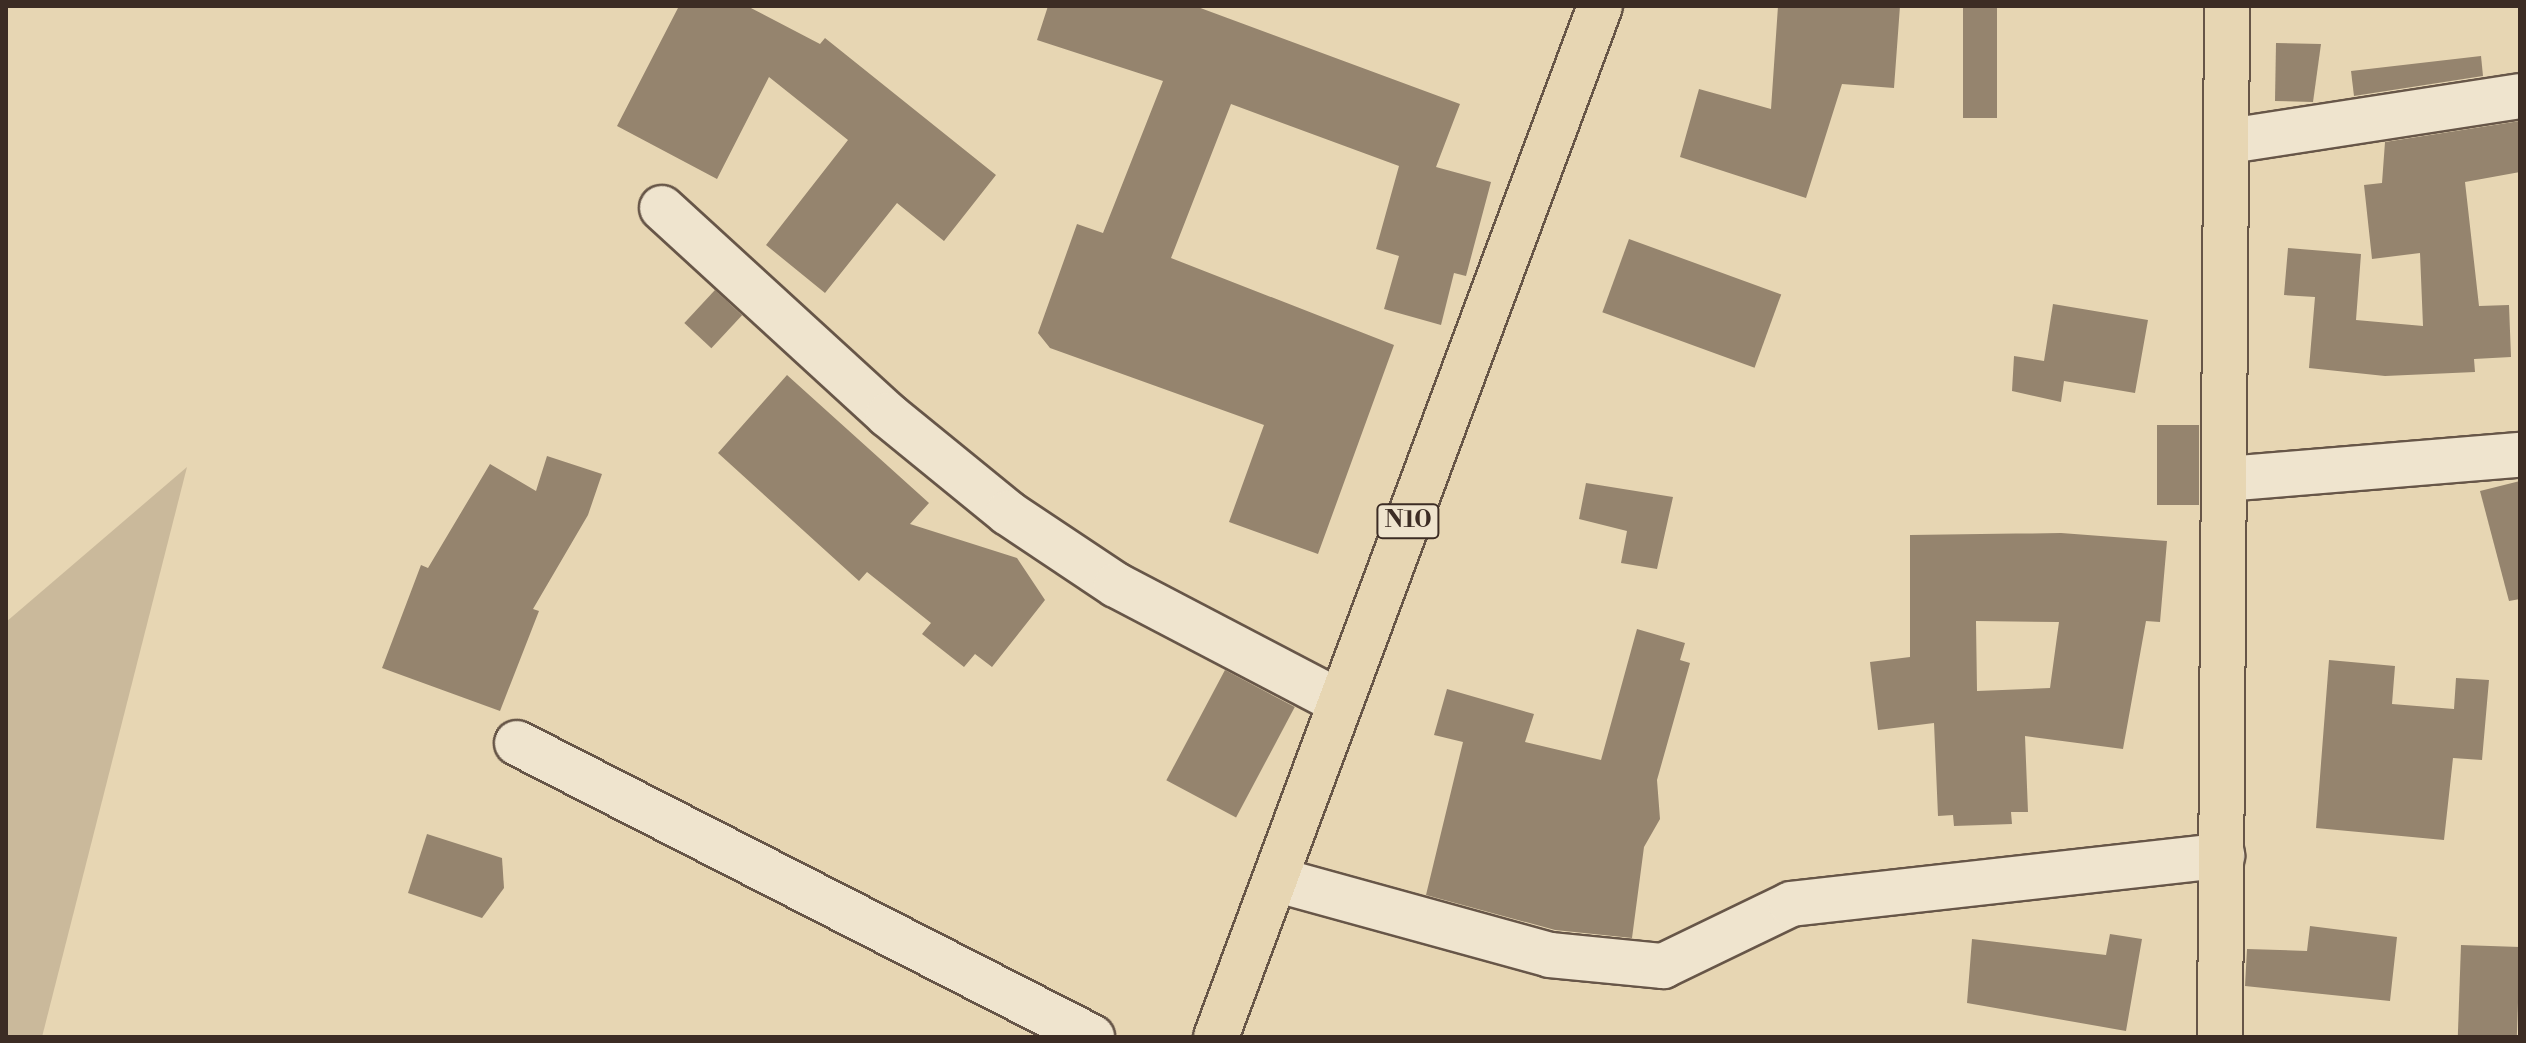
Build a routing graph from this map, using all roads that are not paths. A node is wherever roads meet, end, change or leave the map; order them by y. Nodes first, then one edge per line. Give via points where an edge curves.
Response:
1 (1600, 6) edge
2 (2227, 6) edge
3 (2520, 96) edge
4 (2230, 141) junction
5 (662, 208) dead end
6 (2520, 455) edge
7 (2225, 479) junction
8 (1340, 702) junction
9 (517, 743) dead end
10 (2222, 856) junction
11 (1278, 880) junction
12 (1092, 1037) edge
13 (1216, 1037) edge
14 (2220, 1037) edge

1 - 8 main road, N10
2 - 4 main road
3 - 4 street
4 - 7 main road
5 - 8 street via 888,415 1008,513 1116,585
6 - 7 street
7 - 10 main road
8 - 11 main road, N10
9 - 12 street
10 - 11 street via 1791,904 1663,966 1550,955
10 - 14 main road
11 - 13 main road, N10

